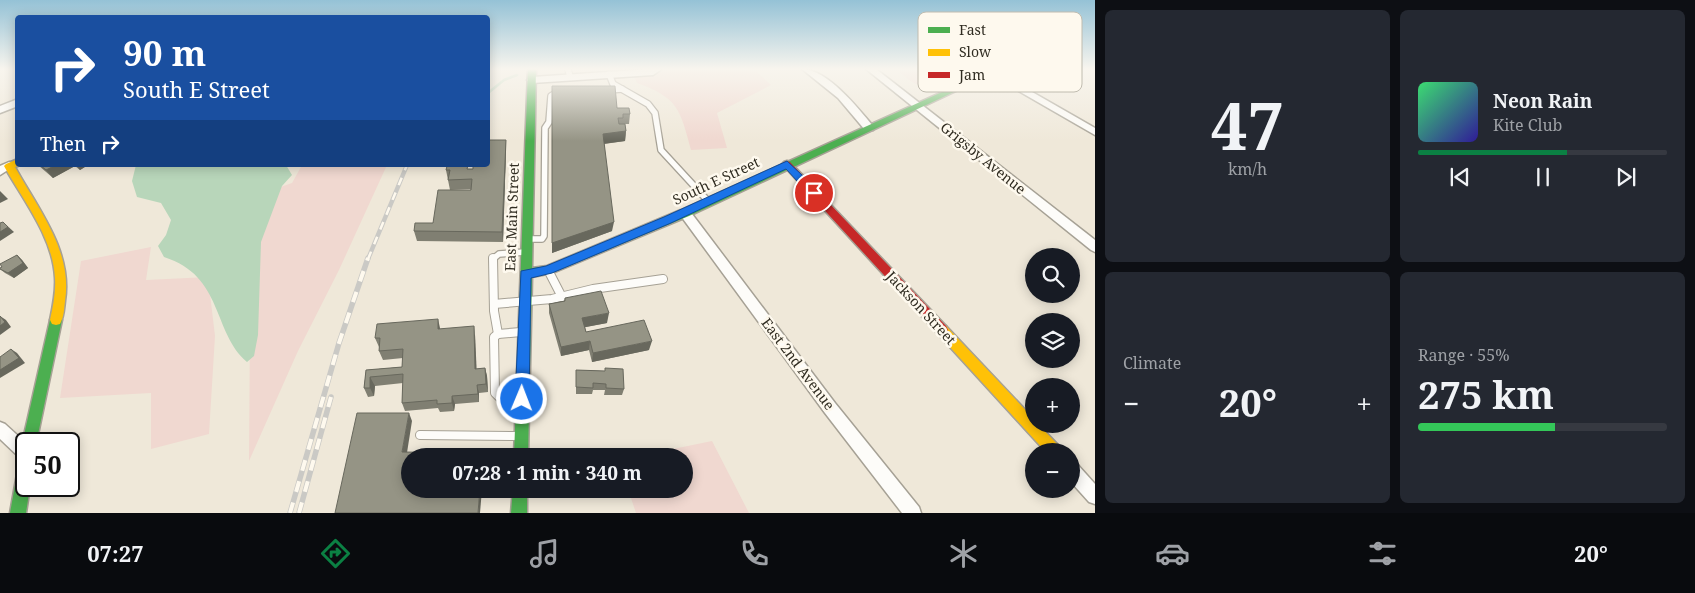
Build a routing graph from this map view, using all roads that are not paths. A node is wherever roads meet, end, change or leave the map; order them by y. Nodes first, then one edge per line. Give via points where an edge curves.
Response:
1 (531, 93) edge
2 (556, 93) edge
3 (629, 93) edge
4 (837, 93) edge
5 (901, 93) edge
6 (946, 93) edge
7 (1032, 93) edge
8 (15, 103) edge
9 (918, 106) junction
10 (0, 110) edge
11 (868, 128) junction
12 (1095, 132) edge
13 (787, 164) junction
14 (9, 166) edge
15 (529, 168) junction
16 (544, 168) junction
17 (708, 201) junction
18 (685, 213) junction
19 (526, 239) junction
20 (1095, 247) edge
21 (526, 252) junction
22 (548, 270) junction
23 (525, 274) junction
24 (663, 279) dead end
25 (562, 296) junction
26 (525, 302) junction
27 (494, 304) junction
28 (524, 332) junction
29 (498, 334) junction
30 (522, 399) junction
31 (0, 429) edge
32 (32, 432) edge
33 (420, 435) dead end
34 (521, 436) junction
35 (15, 443) edge
36 (1047, 443) edge
37 (521, 448) edge
38 (1080, 480) edge
39 (1095, 496) edge
40 (21, 497) edge
41 (520, 498) edge
42 (18, 513) edge
43 (519, 513) edge
44 (913, 513) edge

1 - 15 street, East Main Street
2 - 16 lane via 550,96
3 - 17 lane via 648,104 655,113 661,150
4 - 11 street
5 - 9 street, Grigsby Avenue
6 - 9 street, South E Street
7 - 12 street
8 - 10 street
9 - 11 street, South E Street
9 - 20 street, Grigsby Avenue
11 - 13 street, South E Street
13 - 17 street, South E Street
13 - 36 street, Jackson Street
14 - 32 street via 52,244 60,271 61,295
15 - 16 lane
15 - 19 street, East Main Street
16 - 19 lane via 544,236 542,239
17 - 18 street, South E Street
18 - 22 street, South E Street
18 - 44 street, East 2nd Avenue via 830,408
19 - 21 street, East Main Street
21 - 23 street, East Main Street
21 - 27 lane via 499,254 493,258
22 - 23 street, South E Street
22 - 25 lane
23 - 26 street, East Main Street
24 - 25 lane via 611,285
25 - 26 lane
26 - 27 lane
26 - 28 street, East Main Street
27 - 29 lane
28 - 29 lane
28 - 30 street, East Main Street
29 - 30 lane via 494,337 495,393 499,397
30 - 34 street, East Main Street
31 - 35 street
33 - 34 lane
34 - 37 street, East Main Street
38 - 39 street
40 - 42 street
41 - 43 street

